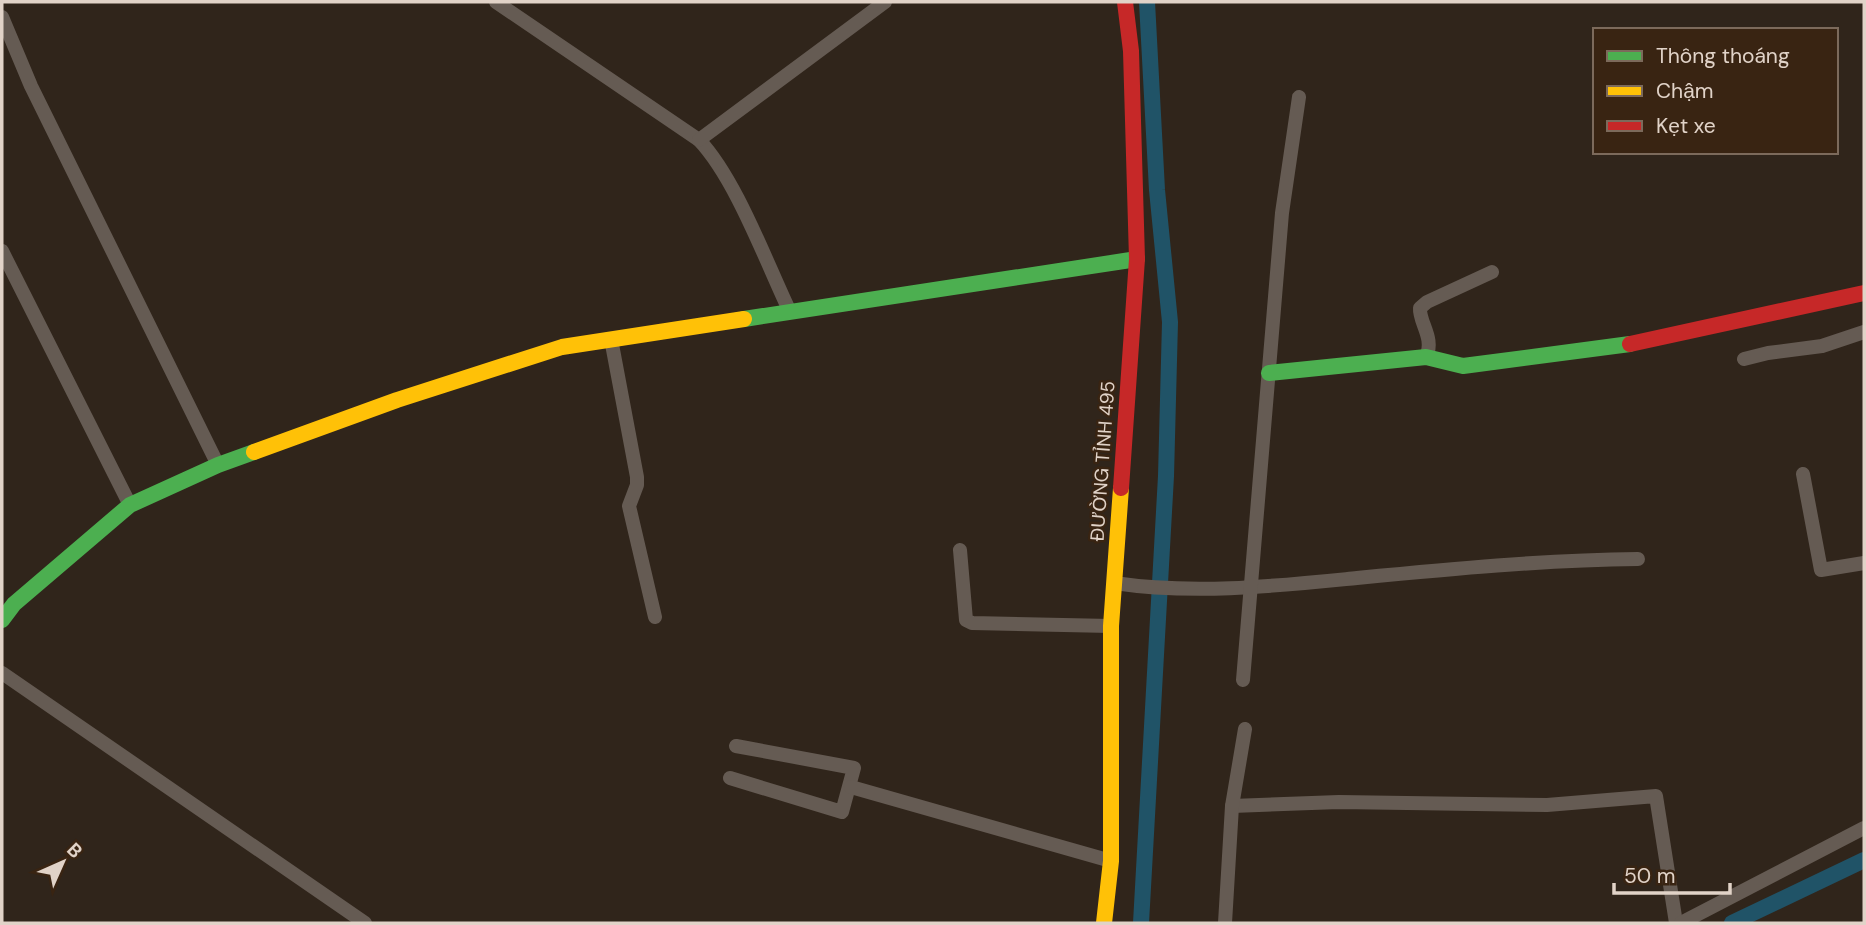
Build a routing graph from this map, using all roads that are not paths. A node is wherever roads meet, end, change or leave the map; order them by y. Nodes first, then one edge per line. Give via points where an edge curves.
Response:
1 (496, 2) edge
2 (885, 2) edge
3 (1125, 2) edge
4 (2, 17) edge
5 (1299, 97) dead end
6 (699, 140) junction
7 (2, 251) edge
8 (1138, 259) junction
9 (1492, 272) dead end
10 (1864, 293) edge
11 (790, 312) junction
12 (1864, 332) edge
13 (611, 339) junction
14 (1426, 357) junction
15 (1744, 359) dead end
16 (1269, 373) junction
17 (218, 465) junction
18 (1803, 474) dead end
19 (130, 505) junction
20 (960, 550) dead end
21 (1637, 559) dead end
22 (1864, 563) edge
23 (1114, 583) junction
24 (1249, 589) junction
25 (655, 617) dead end
26 (2, 620) edge
27 (1111, 625) junction
28 (2, 673) edge
29 (1243, 680) dead end
30 (1245, 729) dead end
31 (736, 746) dead end
32 (730, 778) dead end
33 (851, 787) junction
34 (1232, 806) junction
35 (1864, 828) edge
36 (1111, 861) junction
37 (1677, 921) edge
38 (365, 923) edge
39 (1104, 923) edge
40 (1225, 923) edge

1 - 6 street
2 - 6 street
3 - 8 street, ĐƯỜNG TỈNH 495 via 1131,51
4 - 17 street via 31,86
5 - 16 street via 1282,213
6 - 11 street via 741,206
7 - 19 street
8 - 11 street
8 - 23 street, ĐƯỜNG TỈNH 495
9 - 14 street via 1420,308 1426,326
10 - 14 street via 1619,346 1463,366
11 - 13 street
12 - 15 street via 1822,346
13 - 17 street via 549,351
13 - 25 street via 637,477 629,506
14 - 16 street
16 - 24 street
17 - 19 street
18 - 22 street via 1821,570
19 - 26 street via 14,604
20 - 27 street via 966,620 972,623
21 - 24 street via 1444,570
23 - 24 street
23 - 27 street, ĐƯỜNG TỈNH 495
24 - 29 street
27 - 36 street, ĐƯỜNG TỈNH 495
28 - 38 street
30 - 34 street
31 - 33 street via 854,768
32 - 33 street via 842,812
33 - 36 street
34 - 37 street via 1339,802 1547,805 1656,796
34 - 40 street
35 - 37 street
36 - 39 street, ĐƯỜNG TỈNH 495

